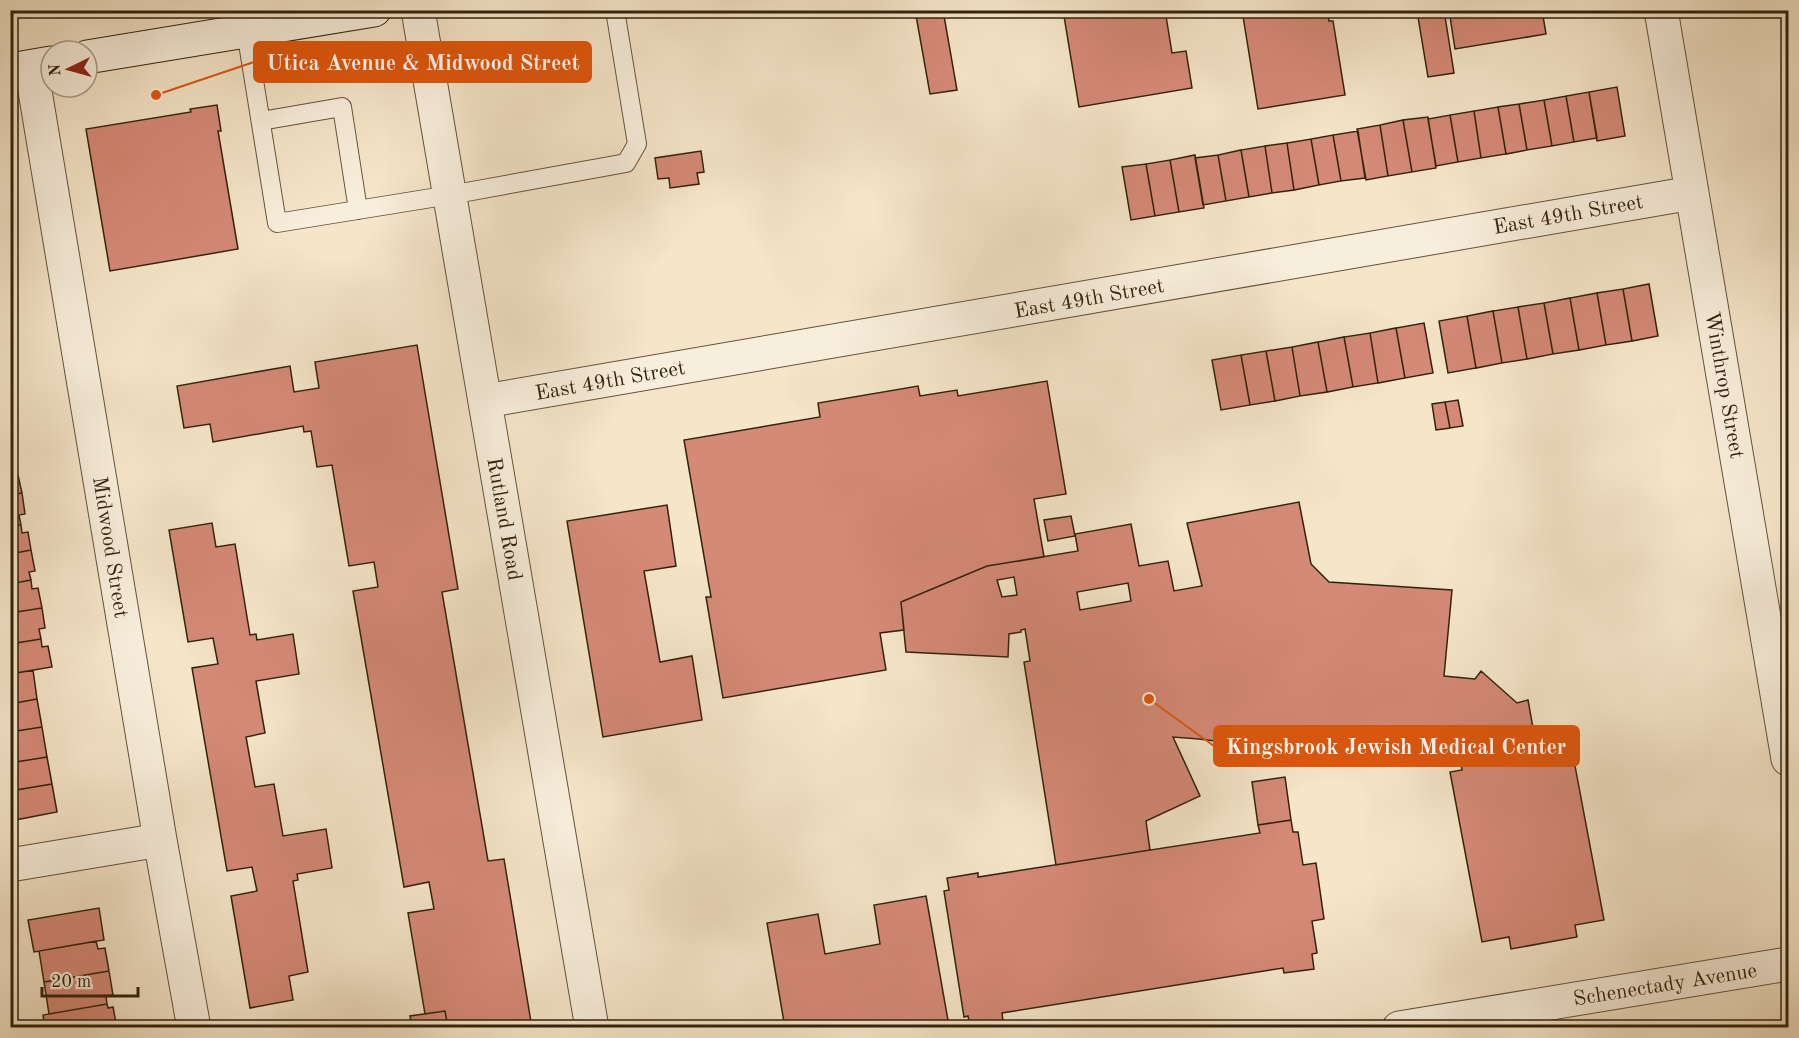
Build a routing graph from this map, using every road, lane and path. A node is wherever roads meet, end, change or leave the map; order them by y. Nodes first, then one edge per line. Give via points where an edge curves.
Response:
1 (374, 10) edge
2 (418, 10) edge
3 (615, 10) edge
4 (1661, 10) edge
5 (246, 32) junction
6 (99, 55) edge
7 (31, 66) edge
8 (261, 121) junction
9 (1692, 193) junction
10 (450, 195) junction
11 (358, 210) junction
12 (486, 401) junction
13 (1788, 759) edge
14 (160, 840) junction
15 (10, 865) edge
16 (1788, 964) edge
17 (194, 1028) edge
18 (592, 1028) edge
19 (1399, 1028) edge

1 - 5 street
2 - 10 street, Rutland Road
3 - 10 lane via 637,144 626,163
4 - 9 street, Winthrop Street
5 - 6 street
5 - 8 lane
7 - 14 street, Midwood Street
8 - 11 lane via 277,223
8 - 11 lane via 342,107
9 - 12 street, East 49th Street
9 - 13 street, Winthrop Street
10 - 11 lane
10 - 12 street, Rutland Road
12 - 18 street, Rutland Road
14 - 15 street
14 - 17 street, Midwood Street
16 - 19 street, Schenectady Avenue

